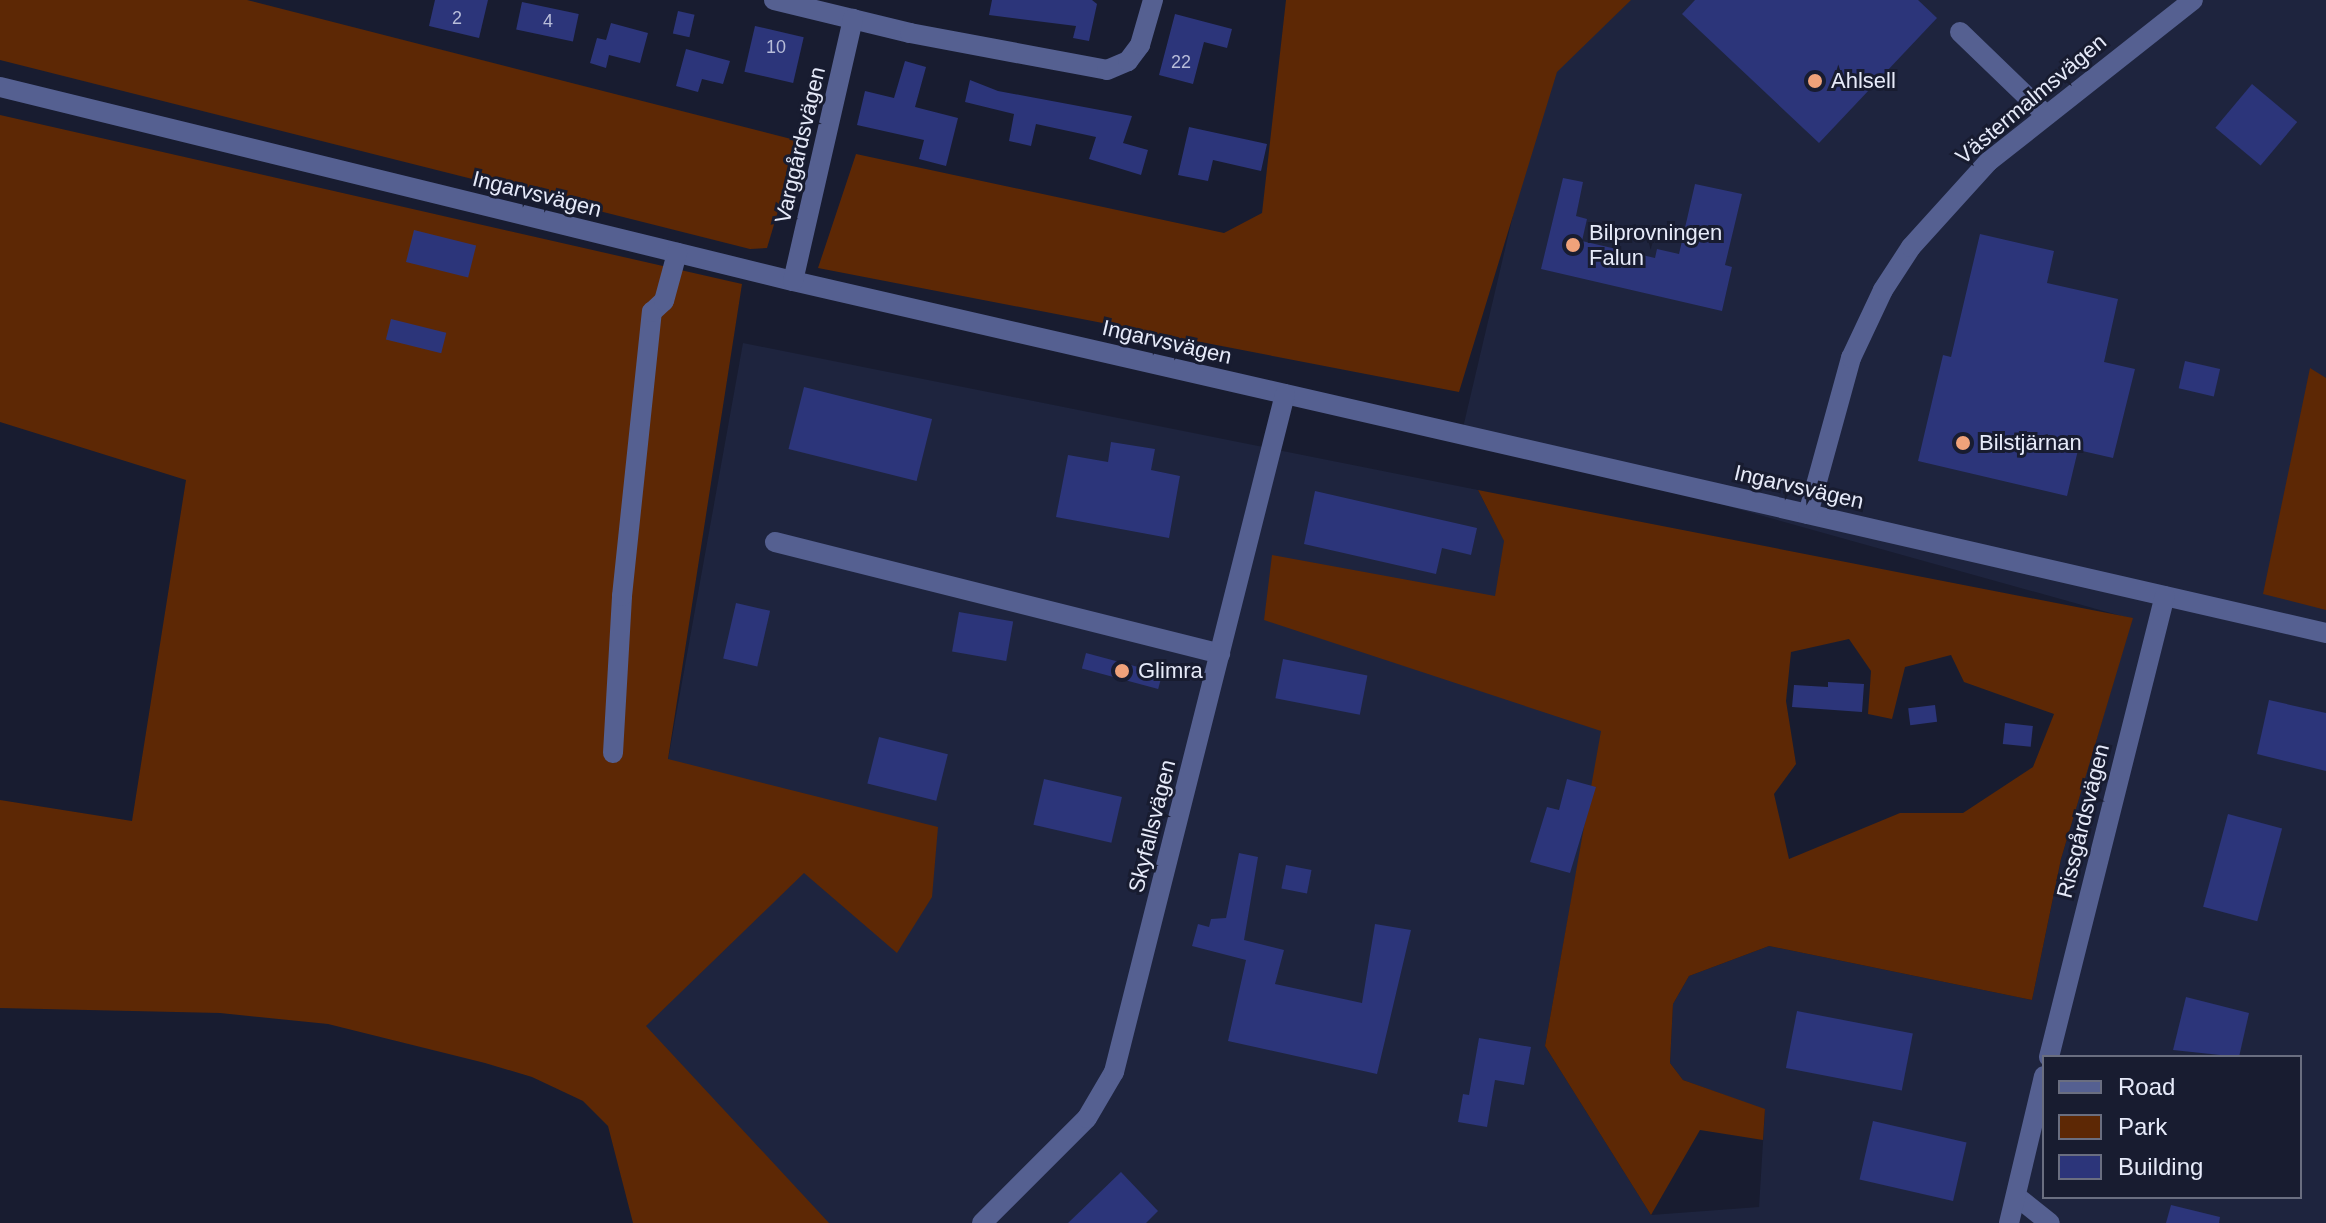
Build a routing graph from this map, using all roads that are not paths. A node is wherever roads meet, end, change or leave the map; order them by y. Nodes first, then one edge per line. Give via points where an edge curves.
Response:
1 (774, 0) edge
2 (1153, 0) edge
3 (2193, 0) edge
4 (853, 19) junction
5 (1960, 32) dead end
6 (0, 87) edge
7 (2046, 115) junction
8 (677, 253) junction
9 (793, 281) junction
10 (1285, 394) junction
11 (1808, 514) junction
12 (775, 542) dead end
13 (2165, 596) junction
14 (2326, 633) edge
15 (1220, 654) junction
16 (613, 753) dead end
17 (2050, 1055) edge
18 (2042, 1085) edge
19 (2016, 1196) junction
20 (982, 1223) edge
21 (2009, 1223) edge
22 (2050, 1223) edge

1 - 4 street
2 - 4 street via 1140,45 1128,61 1107,70
3 - 7 street, Västermalmsvägen
4 - 9 street, Varggårdsvägen
5 - 7 street
6 - 8 street, Ingarvsvägen
7 - 11 street, Västermalmsvägen via 1963,187 1883,290 1851,358
8 - 9 street, Ingarvsvägen
8 - 16 street via 664,301 652,312 622,596
9 - 10 street, Ingarvsvägen
10 - 11 street, Ingarvsvägen
10 - 15 street, Skyfallsvägen
11 - 13 street, Ingarvsvägen
12 - 15 street
13 - 14 street, Ingarvsvägen
13 - 17 street, Rissgårdsvägen
15 - 20 street, Skyfallsvägen via 1114,1072 1087,1118
18 - 19 street
19 - 21 street
19 - 22 street

